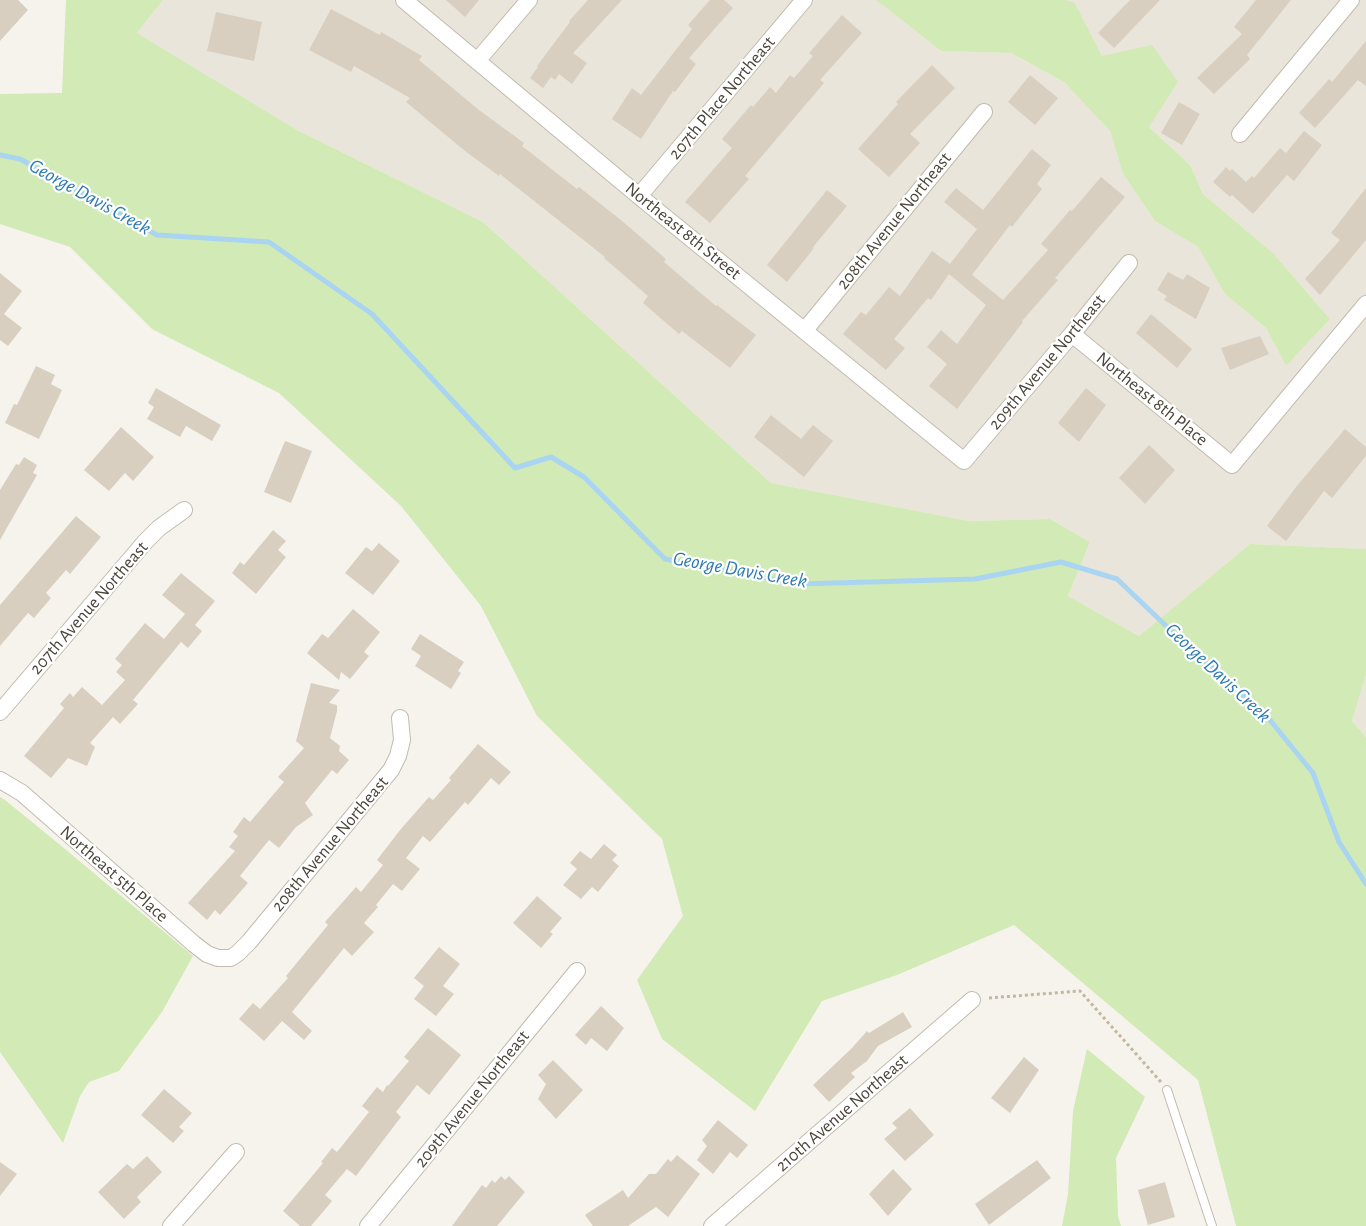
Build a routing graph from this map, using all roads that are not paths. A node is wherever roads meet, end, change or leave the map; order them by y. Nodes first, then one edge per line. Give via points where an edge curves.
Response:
1 (404, 0) edge
2 (529, 0) edge
3 (804, 0) edge
4 (1351, 0) edge
5 (477, 61) junction
6 (984, 112) dead end
7 (1240, 134) dead end
8 (639, 196) junction
9 (1129, 263) dead end
10 (1366, 304) edge
11 (805, 330) junction
12 (1072, 334) junction
13 (964, 461) joint
14 (184, 510) dead end
15 (0, 712) edge
16 (400, 718) dead end
17 (0, 780) edge
18 (231, 958) joint
19 (577, 971) dead end
20 (972, 1000) road end
21 (1167, 1090) road end
22 (236, 1152) dead end
23 (171, 1226) edge
24 (368, 1226) edge
25 (712, 1226) edge
26 (1212, 1226) edge

1 - 5 street, Northeast 8th Street
2 - 5 street
3 - 8 street, 207th Place Northeast
4 - 7 street
5 - 8 street, Northeast 8th Street
6 - 11 street, 208th Avenue Northeast
8 - 11 street, Northeast 8th Street
9 - 12 street, 209th Avenue Northeast
10 - 12 street, Northeast 8th Place via 1232,465
11 - 13 street, Northeast 8th Street
12 - 13 street, 209th Avenue Northeast
14 - 15 street, 207th Avenue Northeast via 145,542
16 - 18 street, 208th Avenue Northeast via 402,740 391,770 249,942
17 - 18 street, Northeast 5th Place via 22,793 194,944 207,954
19 - 24 street, 209th Avenue Northeast
20 - 25 street, 210th Avenue Northeast
21 - 26 lane
22 - 23 street

